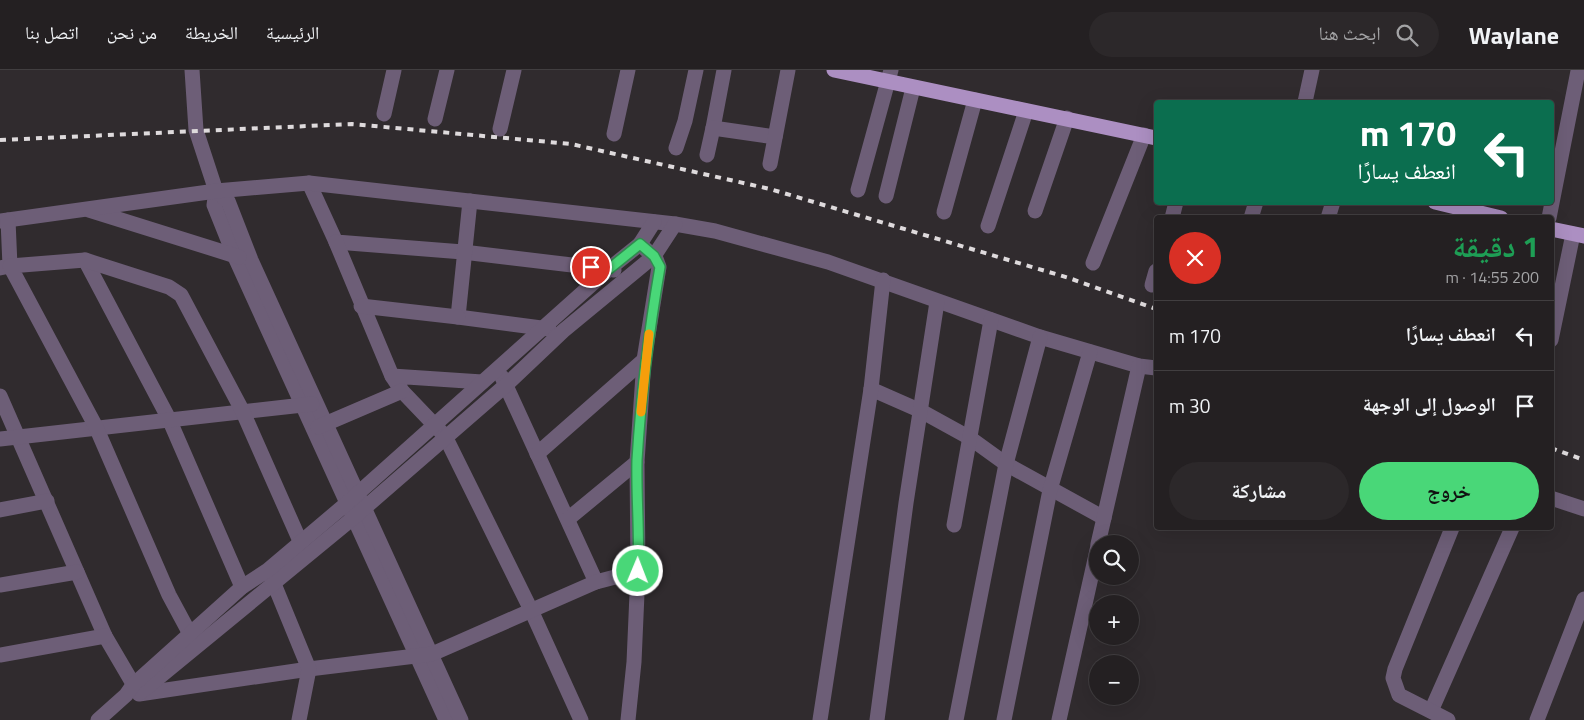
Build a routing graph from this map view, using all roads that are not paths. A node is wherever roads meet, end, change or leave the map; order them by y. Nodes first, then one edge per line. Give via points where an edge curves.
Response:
1 (192, 70) edge
2 (394, 70) edge
3 (447, 70) edge
4 (514, 70) edge
5 (628, 70) edge
6 (696, 70) edge
7 (724, 70) edge
8 (788, 70) edge
9 (834, 70) edge
10 (1312, 70) edge
11 (1577, 71) edge
12 (890, 75) edge
13 (914, 88) junction
14 (975, 100) junction
15 (1305, 100) edge
16 (1026, 110) junction
17 (384, 114) dead end
18 (1067, 118) junction
19 (436, 119) dead end
20 (713, 128) junction
21 (500, 129) dead end
22 (614, 134) dead end
23 (1150, 136) edge
24 (775, 137) junction
25 (676, 148) dead end
26 (706, 155) dead end
27 (770, 164) dead end
28 (309, 183) junction
29 (858, 190) dead end
30 (216, 191) junction
31 (1554, 192) edge
32 (886, 196) dead end
33 (470, 201) junction
34 (1447, 205) edge
35 (85, 209) junction
36 (944, 212) dead end
37 (1035, 212) dead end
38 (1489, 215) edge
39 (4, 221) edge
40 (654, 222) junction
41 (675, 224) junction
42 (988, 226) dead end
43 (1554, 230) edge
44 (1578, 235) edge
45 (336, 242) junction
46 (640, 244) junction
47 (463, 252) junction
48 (234, 255) junction
49 (654, 256) junction
50 (85, 260) junction
51 (251, 260) junction
52 (1094, 263) dead end
53 (5, 267) edge
54 (609, 269) junction
55 (632, 273) junction
56 (883, 280) junction
57 (937, 302) junction
58 (361, 306) junction
59 (458, 317) junction
60 (991, 320) junction
61 (544, 328) junction
62 (1554, 328) edge
63 (563, 331) junction
64 (1040, 337) junction
65 (1090, 352) junction
66 (644, 360) junction
67 (1139, 366) junction
68 (1154, 368) edge
69 (498, 369) junction
70 (392, 376) junction
71 (482, 382) junction
72 (506, 385) junction
73 (871, 389) junction
74 (402, 391) junction
75 (0, 396) edge
76 (310, 404) junction
77 (242, 410) junction
78 (921, 411) junction
79 (169, 419) junction
80 (319, 426) junction
81 (96, 428) junction
82 (441, 431) junction
83 (19, 436) junction
84 (970, 438) junction
85 (0, 439) edge
86 (537, 454) junction
87 (637, 462) junction
88 (1006, 464) junction
89 (1050, 490) junction
90 (358, 493) junction
91 (1554, 499) edge
92 (47, 501) junction
93 (365, 508) junction
94 (1584, 509) edge
95 (0, 510) edge
96 (350, 511) junction
97 (1104, 518) junction
98 (568, 520) junction
99 (954, 525) dead end
100 (1451, 530) edge
101 (1511, 530) edge
102 (1100, 535) edge
103 (300, 541) junction
104 (638, 571) junction
105 (77, 572) junction
106 (271, 577) junction
107 (596, 582) junction
108 (0, 585) edge
109 (1089, 585) edge
110 (242, 587) junction
111 (1584, 599) edge
112 (531, 610) junction
113 (190, 634) junction
114 (105, 636) junction
115 (0, 655) edge
116 (424, 655) junction
117 (309, 669) junction
118 (133, 691) junction
119 (1431, 711) junction
120 (98, 720) edge
121 (299, 720) edge
122 (446, 720) edge
123 (461, 720) edge
124 (582, 720) edge
125 (628, 720) edge
126 (820, 720) edge
127 (877, 720) edge
128 (956, 720) edge
129 (1004, 720) edge
130 (1059, 720) edge
131 (1448, 720) edge
132 (1536, 720) edge

1 - 30 street via 196,130
2 - 17 street
3 - 19 street
4 - 21 street
5 - 22 street
6 - 25 street
7 - 20 street
8 - 24 street
9 - 12 main road
10 - 15 street
11 - 31 street
12 - 13 main road
12 - 29 street
13 - 14 main road
13 - 32 street
14 - 16 main road
14 - 36 street
16 - 18 main road
16 - 42 street
18 - 23 main road
18 - 37 street
20 - 24 street
20 - 26 street
23 - 52 street
24 - 27 street
28 - 30 street
28 - 33 street
28 - 45 street
30 - 35 street
30 - 48 street via 214,205
30 - 51 street via 228,201
33 - 40 street
33 - 47 street
34 - 38 main road
35 - 39 street
35 - 48 street
39 - 53 street
40 - 41 street
40 - 46 street
41 - 49 street
41 - 56 street via 820,260
43 - 44 main road
44 - 62 street
45 - 47 street
45 - 58 street
46 - 49 street
46 - 54 street
47 - 54 street
47 - 59 street
48 - 51 street
48 - 76 street
49 - 55 street
49 - 66 street via 660,267
50 - 53 street
50 - 77 street via 168,287 181,295
50 - 79 street
51 - 76 street
53 - 81 street
54 - 55 street
54 - 61 street
55 - 63 street
56 - 57 street
56 - 73 street
57 - 60 street
57 - 78 street
58 - 59 street
58 - 70 street
59 - 61 street
60 - 64 street
60 - 84 street
61 - 63 street
61 - 69 street
63 - 72 street
64 - 65 street
64 - 88 street
65 - 67 street
65 - 89 street
66 - 86 street
66 - 87 street
67 - 68 street
67 - 97 street
69 - 71 street
69 - 72 street
70 - 71 street
70 - 74 street
71 - 82 street
72 - 82 street
72 - 86 street
73 - 78 street
73 - 126 street
74 - 80 street
74 - 82 street
75 - 83 street
76 - 77 street
76 - 80 street
77 - 79 street
77 - 103 street
78 - 84 street
78 - 127 street
79 - 81 street
79 - 110 street
80 - 90 street
80 - 96 street
81 - 83 street
81 - 113 street via 169,595
82 - 90 street
82 - 93 street
82 - 112 street
83 - 85 street
83 - 92 street
84 - 88 street
84 - 99 street
86 - 98 street
87 - 98 street
87 - 104 street
88 - 89 street
88 - 128 street
89 - 97 street
89 - 129 street
90 - 93 street
90 - 96 street
91 - 94 street
92 - 95 street
92 - 105 street
93 - 96 street
93 - 116 street
96 - 103 street
96 - 106 street
96 - 116 street
97 - 102 street
98 - 107 street
100 - 119 street via 1393,678 1399,695
101 - 119 street
103 - 106 street
104 - 107 street
104 - 125 street
105 - 108 street
105 - 114 street
106 - 110 street
106 - 117 street
106 - 118 street
107 - 112 street
109 - 130 street
110 - 113 street
111 - 132 street
112 - 116 street
112 - 124 street
113 - 118 street
114 - 115 street
114 - 118 street
116 - 117 street
116 - 122 street
116 - 123 street
117 - 118 street
117 - 121 street
118 - 120 street
119 - 131 street

